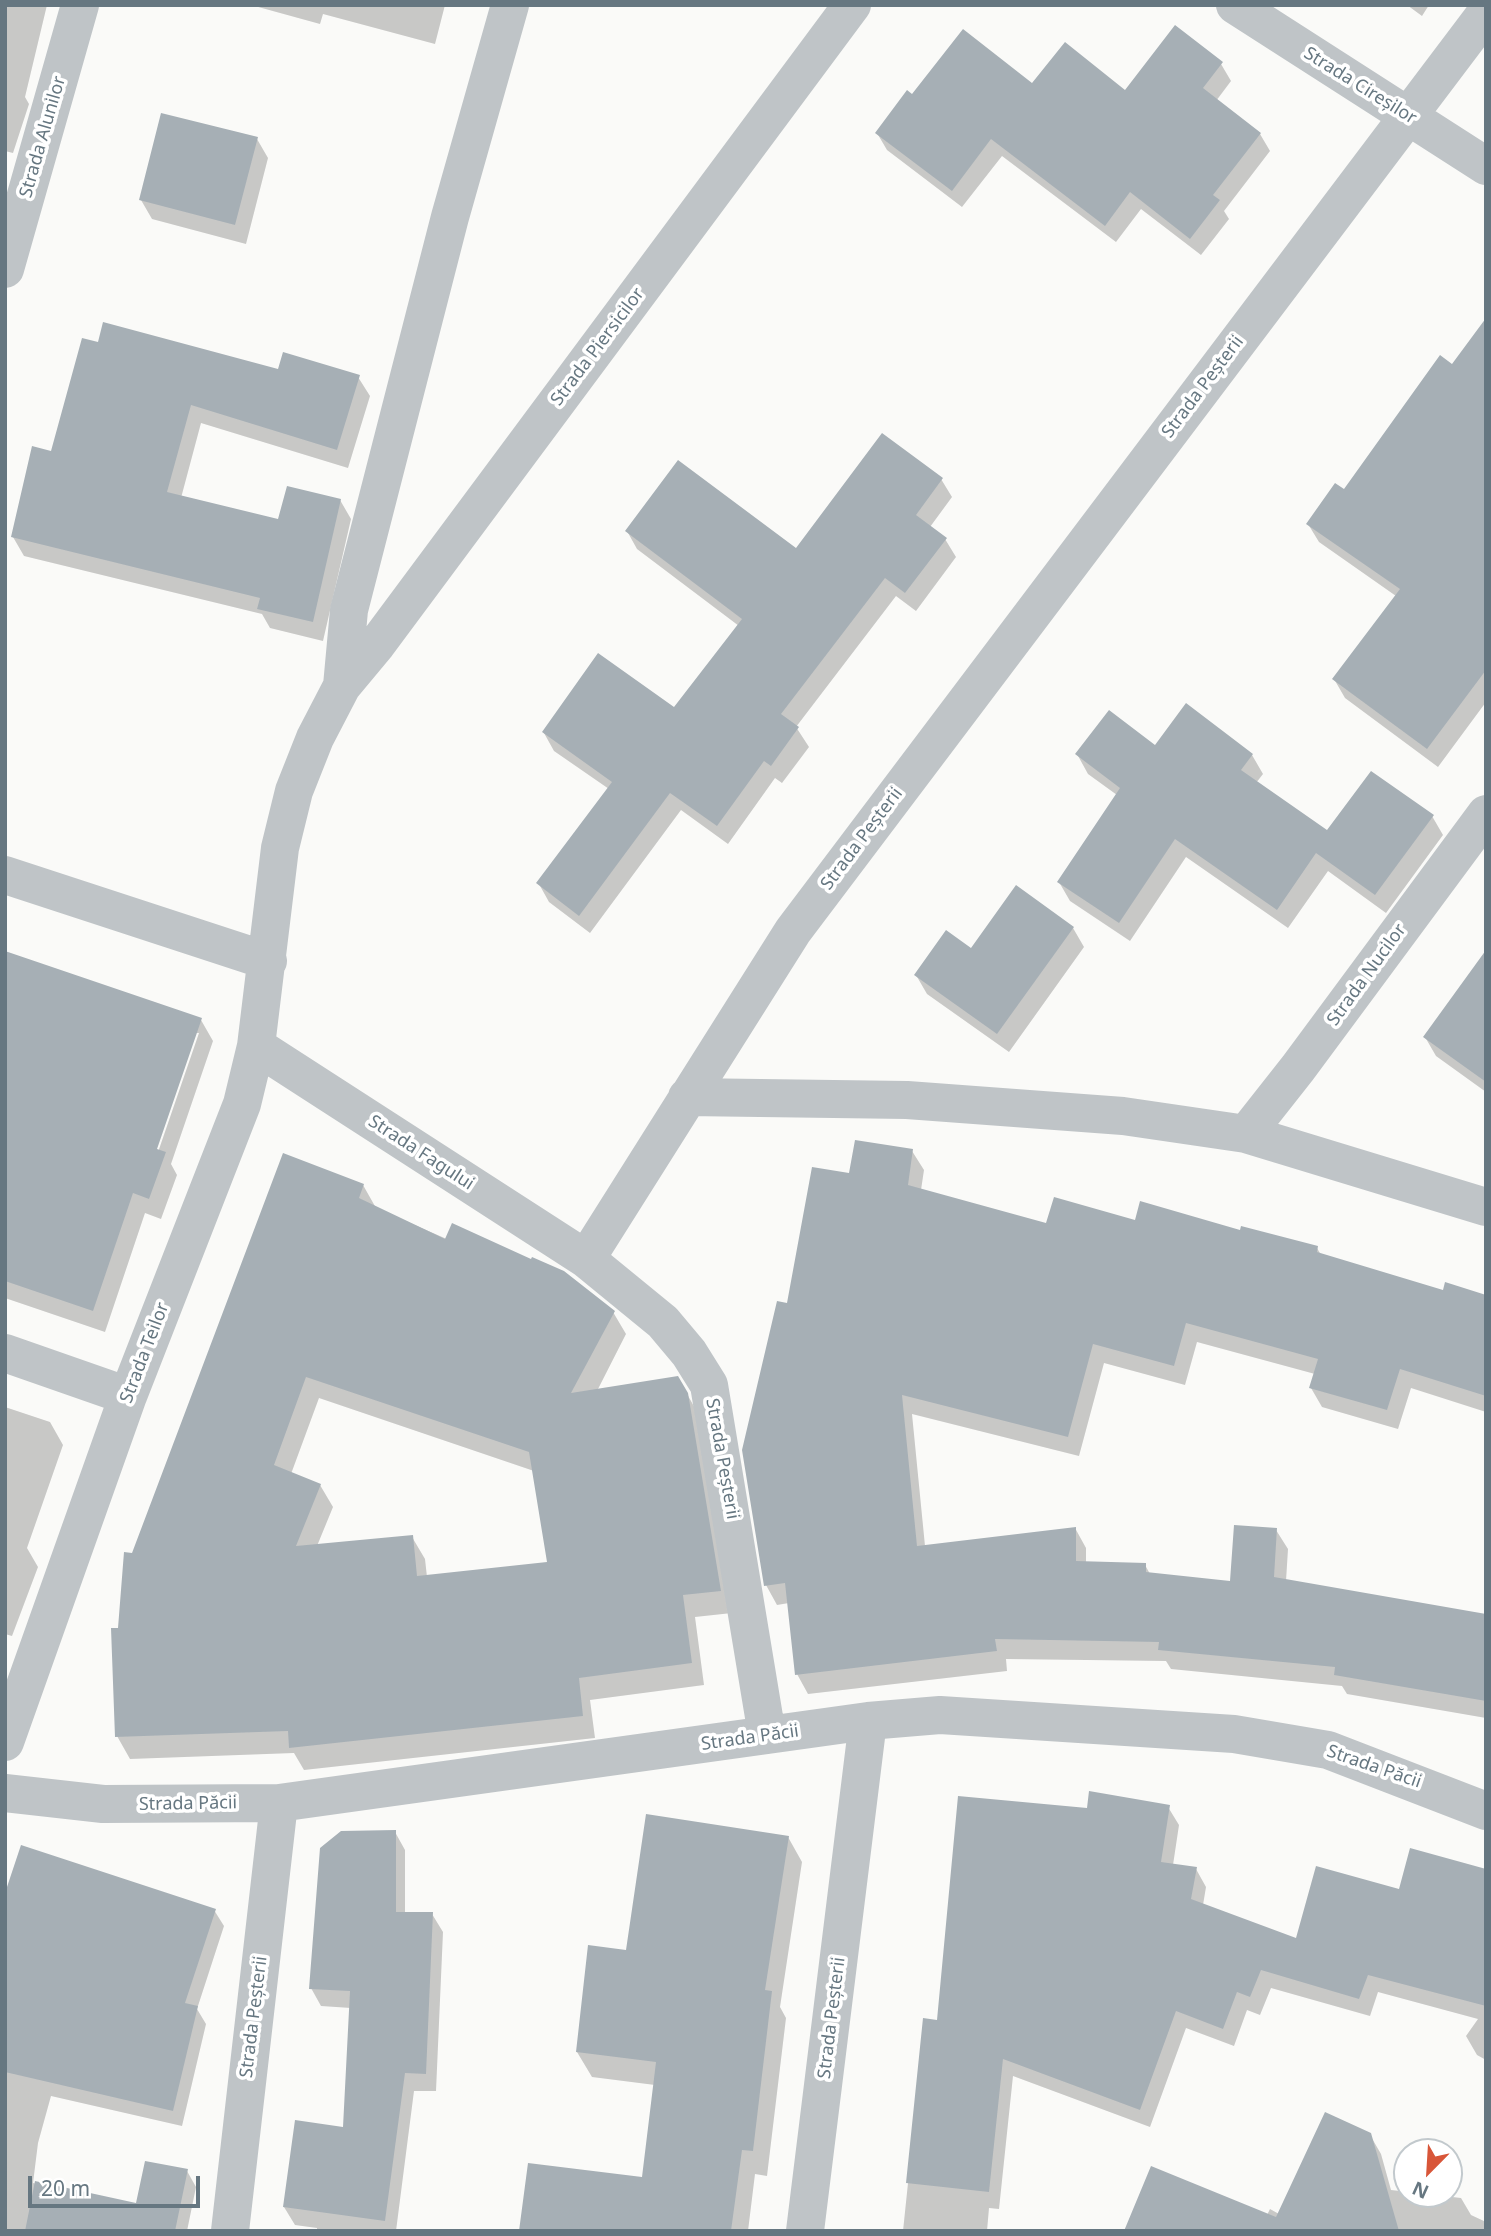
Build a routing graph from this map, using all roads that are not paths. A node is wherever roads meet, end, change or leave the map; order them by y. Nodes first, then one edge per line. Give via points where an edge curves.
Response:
1 (80, 5) edge
2 (510, 5) edge
3 (852, 5) edge
4 (1235, 5) edge
5 (1486, 13) edge
6 (1408, 117) junction
7 (1486, 166) edge
8 (5, 269) edge
9 (342, 686) junction
10 (1486, 814) edge
11 (5, 875) edge
12 (268, 961) junction
13 (256, 1046) junction
14 (687, 1097) junction
15 (1246, 1134) junction
16 (1486, 1207) edge
17 (586, 1259) junction
18 (5, 1353) edge
19 (128, 1395) junction
20 (868, 1721) junction
21 (767, 1735) junction
22 (5, 1742) edge
23 (5, 1793) edge
24 (279, 1803) junction
25 (1486, 1811) edge
26 (230, 2231) edge
27 (805, 2231) edge

1 - 8 street, Strada Alunilor
2 - 9 street, Strada Piersicilor via 450,216 349,610
3 - 9 street, Strada Piersicilor
4 - 6 street, Strada Cireșilor
5 - 6 street, Strada Peșterii
6 - 7 street, Strada Cireșilor
6 - 14 street, Strada Peșterii via 793,931
9 - 12 street, Strada Piersicilor via 294,791 281,848
10 - 15 street, Strada Nucilor
11 - 12 street
12 - 13 street, Strada Teilor
13 - 17 street, Strada Fagului
13 - 19 street, Strada Teilor via 242,1104
14 - 15 street via 906,1100 1123,1116
14 - 17 street, Strada Peșterii
15 - 16 street
17 - 21 street, Strada Peșterii via 663,1322 709,1385
18 - 19 street
19 - 22 street, Strada Teilor
20 - 21 street, Strada Păcii
20 - 25 street, Strada Păcii via 940,1715 1234,1734 1328,1750
20 - 27 street, Strada Peșterii
21 - 24 street, Strada Păcii
23 - 24 street, Strada Păcii via 103,1804
24 - 26 street, Strada Peșterii

